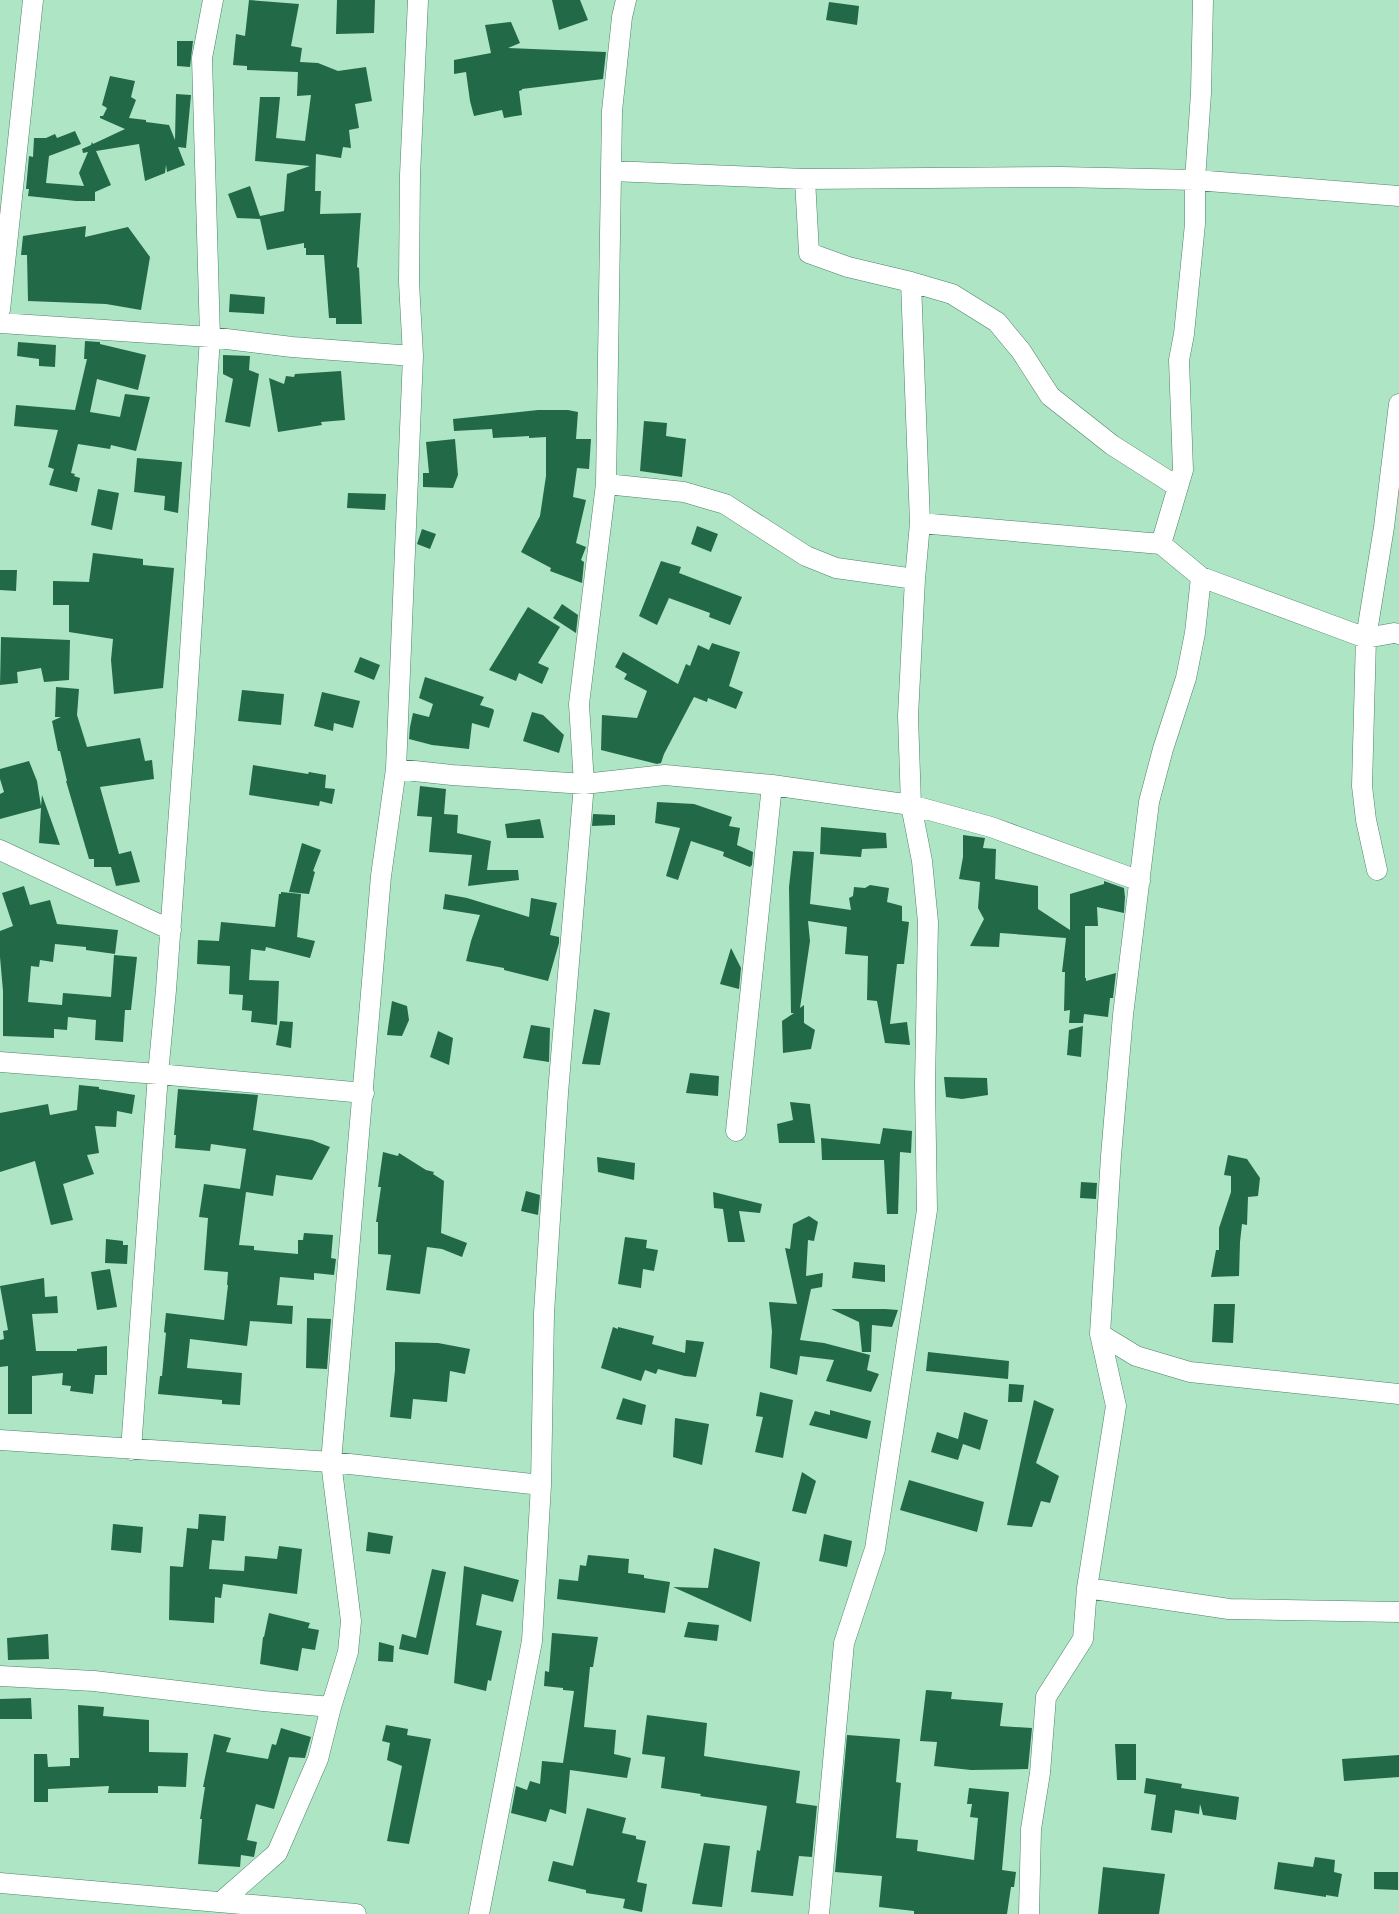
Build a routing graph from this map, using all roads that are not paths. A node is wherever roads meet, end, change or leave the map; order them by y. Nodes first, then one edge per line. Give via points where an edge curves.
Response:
1 (33, 0) edge
2 (213, 0) edge
3 (418, 0) edge
4 (626, 0) edge
5 (1204, 0) edge
6 (611, 171) junction
7 (806, 179) junction
8 (1195, 180) junction
9 (1399, 196) edge
10 (911, 282) junction
11 (0, 310) edge
12 (0, 323) edge
13 (210, 337) junction
14 (413, 356) junction
15 (1399, 404) edge
16 (606, 484) junction
17 (1178, 487) junction
18 (920, 523) junction
19 (1160, 544) junction
20 (1201, 577) junction
21 (915, 578) junction
22 (1399, 634) edge
23 (1366, 638) junction
24 (396, 769) junction
25 (584, 784) junction
26 (772, 785) junction
27 (911, 805) junction
28 (0, 850) edge
29 (1377, 870) dead end
30 (1140, 881) junction
31 (170, 930) junction
32 (0, 1062) edge
33 (158, 1074) junction
34 (364, 1093) junction
35 (736, 1131) dead end
36 (1100, 1334) junction
37 (1399, 1394) edge
38 (0, 1440) edge
39 (131, 1450) junction
40 (331, 1462) junction
41 (540, 1485) junction
42 (1087, 1588) junction
43 (1399, 1612) edge
44 (0, 1676) edge
45 (331, 1707) junction
46 (0, 1883) edge
47 (221, 1902) junction
48 (356, 1914) edge
49 (479, 1914) edge
50 (818, 1914) edge
51 (1029, 1914) edge

1 - 11 street
2 - 13 street via 202,58
3 - 14 street via 410,175 409,282
4 - 6 street via 612,111
5 - 8 street
6 - 7 street
6 - 16 street
7 - 8 street via 1061,177
7 - 10 street via 809,253 848,267
8 - 9 street
8 - 17 street via 1195,224 1179,360 1183,470
10 - 17 street via 952,294 997,322 1021,351 1050,396 1112,444
10 - 18 street
12 - 13 street
13 - 14 street
13 - 31 street
14 - 24 street
15 - 23 street
16 - 21 street via 684,492 725,504 806,556 836,568
16 - 25 street via 579,704
17 - 19 street
18 - 19 street
18 - 21 street
19 - 20 street
20 - 23 street
20 - 30 street via 1186,678 1148,802
21 - 27 street via 908,716
22 - 23 street
23 - 29 street via 1362,786
24 - 25 street
24 - 34 street via 381,876
25 - 26 street via 664,776
25 - 41 street via 558,1093 544,1314
26 - 27 street
26 - 35 street
27 - 30 street via 991,827
27 - 50 street via 922,861 928,922 927,1210 874,1549 844,1644
28 - 31 street
30 - 36 street via 1123,1025
31 - 33 street
32 - 33 street
33 - 34 street
33 - 39 street
34 - 40 street
36 - 37 street via 1136,1356 1190,1372
36 - 42 street via 1116,1406
38 - 39 street
39 - 40 street
40 - 41 street
40 - 45 street via 351,1621 348,1652
41 - 49 street via 532,1640
42 - 43 street via 1229,1609
42 - 51 street via 1084,1639 1046,1697 1040,1773 1031,1829
44 - 45 street via 94,1681
45 - 47 street via 318,1758 277,1853
46 - 47 street
47 - 48 street

